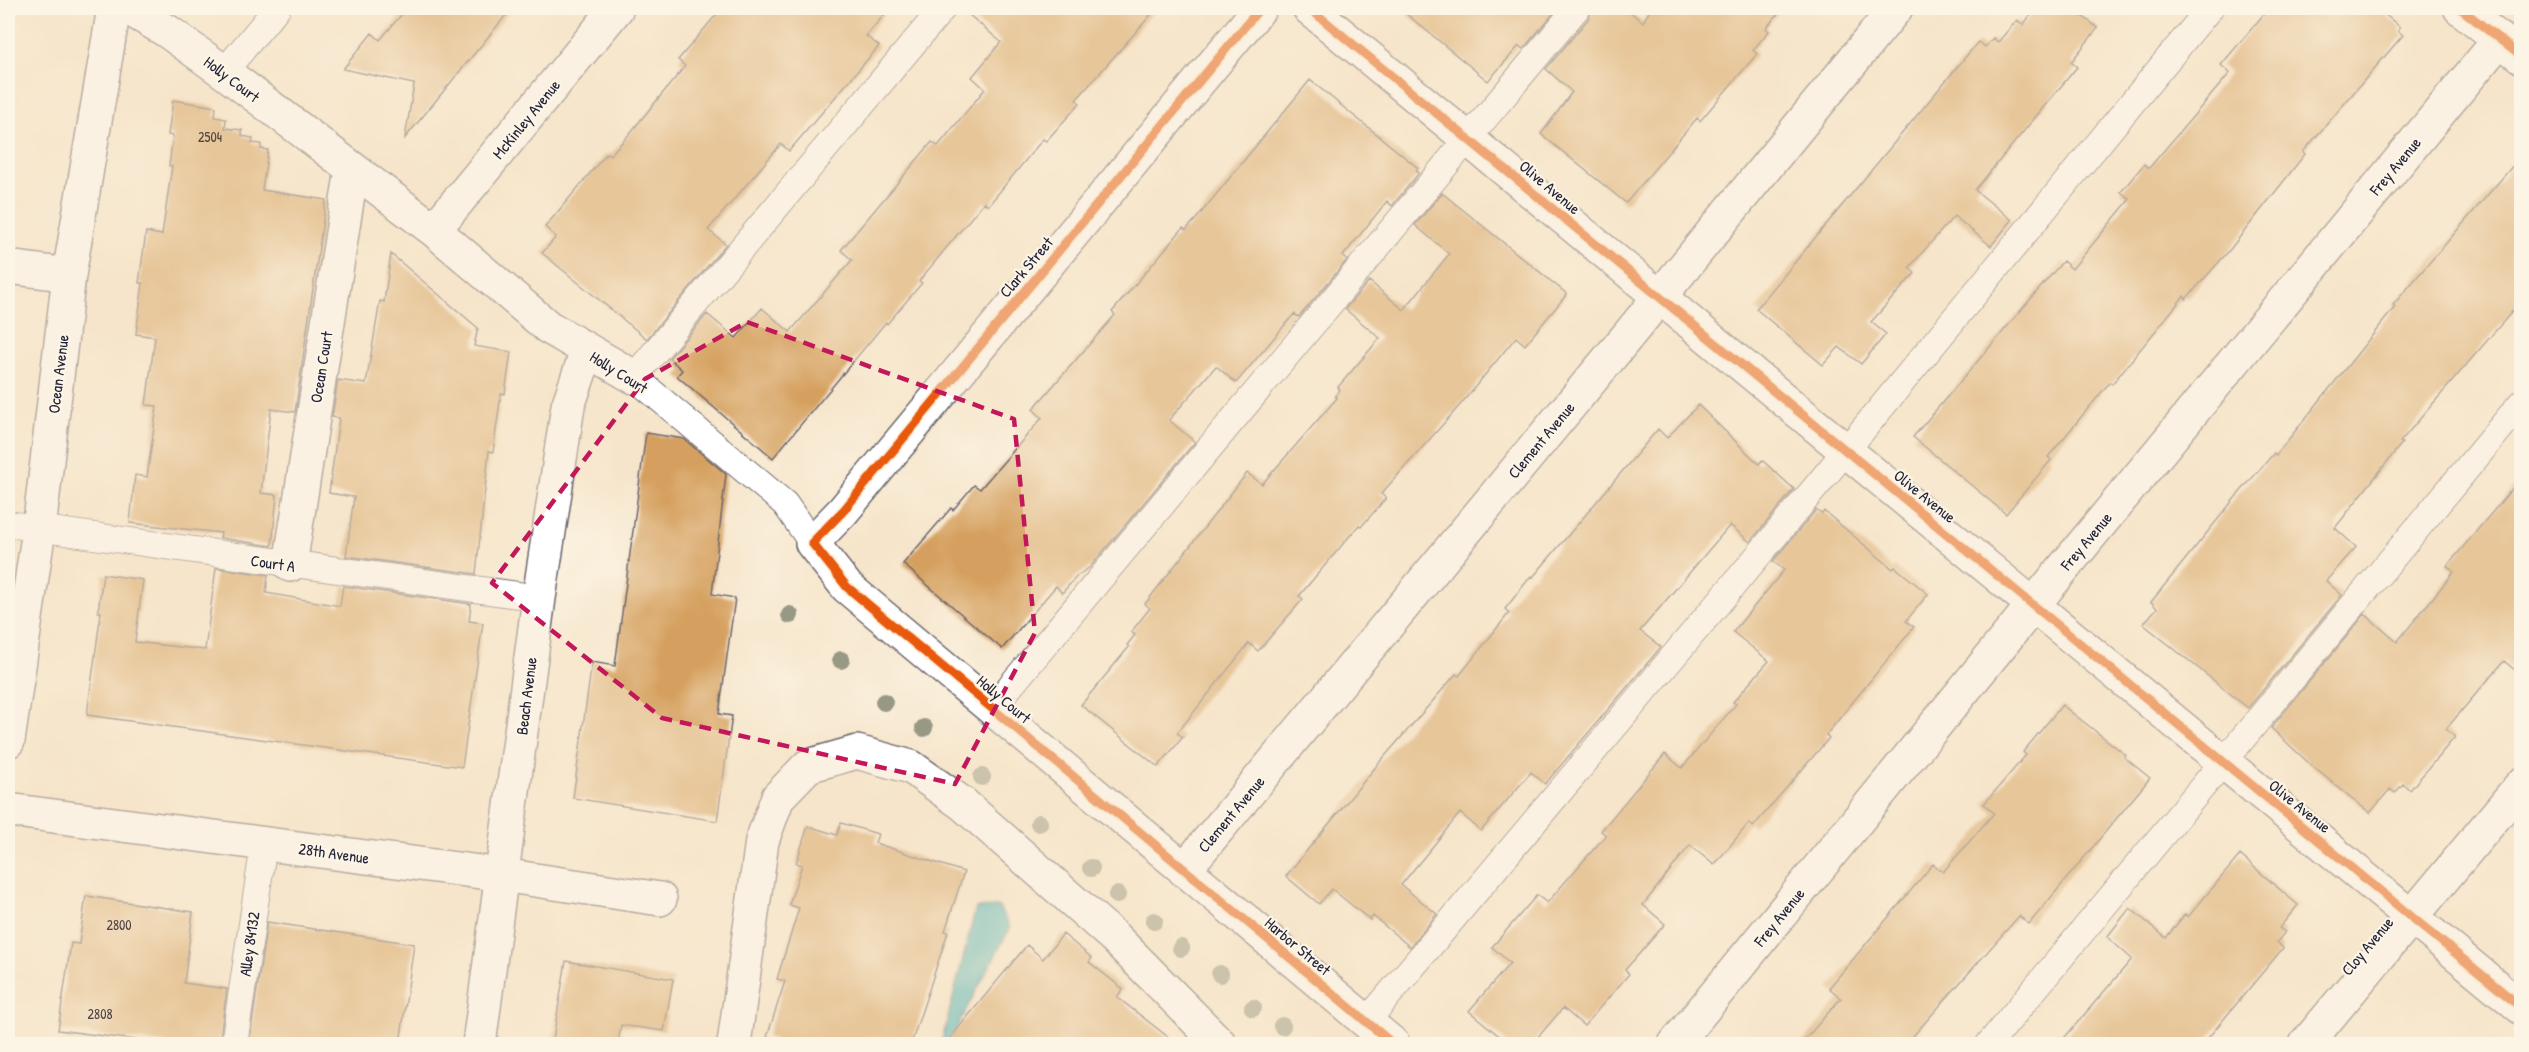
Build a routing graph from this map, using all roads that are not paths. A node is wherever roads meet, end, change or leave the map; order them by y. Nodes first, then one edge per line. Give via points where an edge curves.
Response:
1 (114, 8) edge
2 (128, 8) edge
3 (277, 8) edge
4 (617, 8) edge
5 (943, 8) edge
6 (1260, 8) edge
7 (1309, 8) edge
8 (1577, 8) edge
9 (1896, 8) edge
10 (2210, 8) edge
11 (2460, 8) edge
12 (2511, 48) edge
13 (224, 72) junction
14 (1469, 139) junction
15 (352, 169) junction
16 (434, 230) junction
17 (8, 267) edge
18 (69, 275) junction
19 (1660, 297) junction
20 (587, 351) junction
21 (634, 377) junction
22 (2522, 402) edge
23 (1846, 451) junction
24 (8, 524) edge
25 (39, 529) junction
26 (812, 543) junction
27 (290, 565) junction
28 (539, 598) junction
29 (2033, 605) junction
30 (992, 708) junction
31 (8, 741) edge
32 (2223, 762) junction
33 (2522, 784) edge
34 (8, 810) edge
35 (264, 844) junction
36 (1184, 870) junction
37 (503, 875) junction
38 (660, 899) dead end
39 (2411, 917) junction
40 (2522, 1008) edge
41 (1366, 1022) junction
42 (234, 1044) edge
43 (479, 1044) edge
44 (734, 1044) edge
45 (1220, 1044) edge
46 (1393, 1044) edge
47 (1675, 1044) edge
48 (1989, 1044) edge
49 (2306, 1044) edge

1 - 18 street, Ocean Avenue
2 - 13 street, Holly Court
3 - 13 lane
4 - 16 street, McKinley Avenue
5 - 21 lane
6 - 26 street, Clark Street via 843,511
7 - 14 street, Olive Avenue
8 - 14 lane
9 - 19 street, Clement Avenue
10 - 23 lane
11 - 12 street
12 - 29 street, Frey Avenue
13 - 15 street, Holly Court
14 - 19 street, Olive Avenue
14 - 30 lane
15 - 16 street, Holly Court
15 - 27 street, Ocean Court
16 - 20 street, Holly Court via 548,327
17 - 18 street
18 - 25 street, Ocean Avenue
19 - 23 street, Olive Avenue
19 - 36 street, Clement Avenue
20 - 21 street, Holly Court
20 - 28 street, Beach Avenue via 568,406
21 - 26 lane, Holly Court via 785,504
22 - 32 lane
23 - 29 street, Olive Avenue
23 - 41 lane
24 - 25 lane, Court A
25 - 27 lane, Court A
25 - 31 street, Ocean Avenue
26 - 30 street, Holly Court via 847,587
27 - 28 lane, Court A
28 - 37 street, Beach Avenue
29 - 32 street, Olive Avenue
29 - 47 street, Frey Avenue
30 - 36 street, Holly Court
32 - 39 street, Olive Avenue
32 - 48 lane
33 - 39 street, Cloy Avenue
34 - 35 street, 28th Avenue
35 - 37 street, 28th Avenue
35 - 42 lane, Alley 84132
36 - 41 street, Harbor Street
37 - 38 street, 28th Avenue
37 - 43 street, Beach Avenue
39 - 40 street, Olive Avenue
39 - 49 street, Cloy Avenue
41 - 46 street, Harbor Street
44 - 45 street via 762,841 778,797 808,766 857,752 911,767 963,804 1114,937

